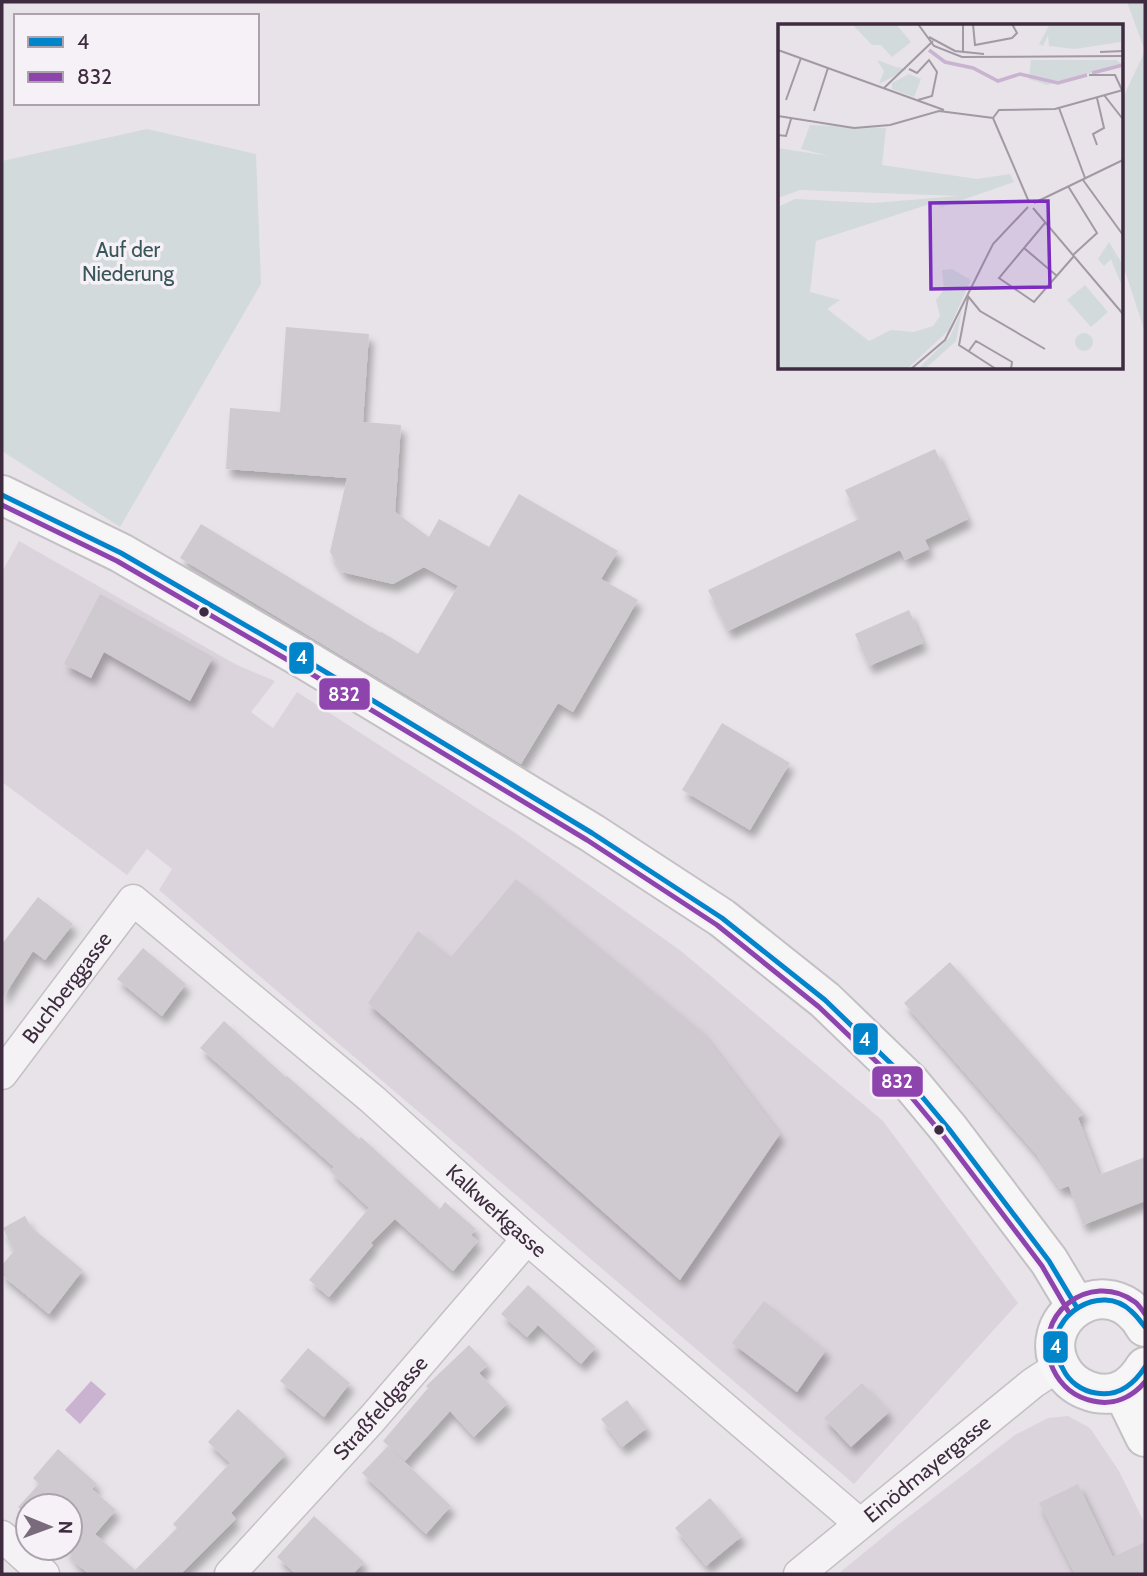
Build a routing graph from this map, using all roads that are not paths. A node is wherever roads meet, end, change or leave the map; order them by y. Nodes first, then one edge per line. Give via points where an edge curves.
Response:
1 (2, 495) edge
2 (133, 900) joint
3 (2, 1074) edge
4 (527, 1239) junction
5 (1076, 1306) junction
6 (1145, 1326) edge
7 (1059, 1366) junction
8 (1134, 1378) edge
9 (1145, 1437) edge
10 (859, 1524) junction
11 (2, 1536) edge
12 (44, 1574) edge
13 (230, 1574) edge
14 (799, 1574) edge

1 - 5 main road via 121,553 298,656 592,833 722,918 825,1000 909,1081 1049,1261
2 - 3 street, Buchberggasse
2 - 4 street, Kalkwerkgasse via 372,1099
4 - 10 street, Kalkwerkgasse
4 - 13 street, Straßfeldgasse
5 - 6 main road via 1102,1298 1116,1301 1139,1315
5 - 7 main road via 1057,1333
7 - 8 main road via 1070,1381 1086,1391 1104,1394
7 - 10 street, Einödmayergasse
8 - 9 main road
10 - 14 street, Einödmayergasse
11 - 12 street

